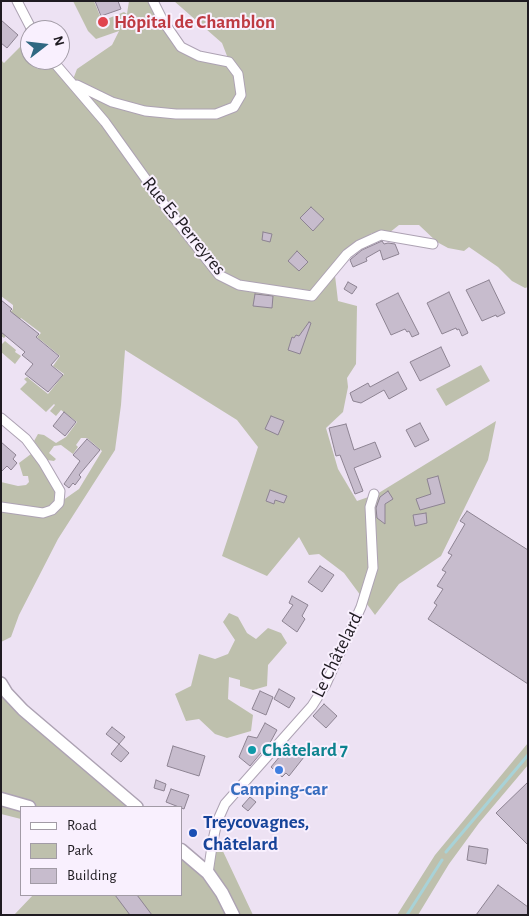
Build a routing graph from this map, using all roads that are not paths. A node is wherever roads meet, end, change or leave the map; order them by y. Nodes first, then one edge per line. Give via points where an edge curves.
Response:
1 (17, 1) edge
2 (153, 1) edge
3 (27, 20) edge
4 (61, 70) edge
5 (72, 83) junction
6 (433, 244) dead end
7 (1, 418) edge
8 (374, 494) dead end
9 (1, 507) edge
10 (3, 690) edge
11 (1, 799) edge
12 (26, 806) edge
13 (136, 806) edge
14 (182, 851) edge
15 (208, 873) junction
16 (233, 915) edge

1 - 3 street
2 - 5 street via 181,47 199,56 228,62 238,74 241,95 234,106 216,114 145,111 112,102
4 - 5 street, Rue Es Perreyres
5 - 6 street, Rue Es Perreyres via 219,274 239,285 312,296 347,254 370,240 381,236
7 - 9 street via 26,439 60,491 59,503 43,513
8 - 15 street, Le Châtelard via 370,507 373,568 361,607 326,684 312,706 226,804 217,822
10 - 13 street
11 - 12 main road
14 - 15 main road
15 - 16 main road

